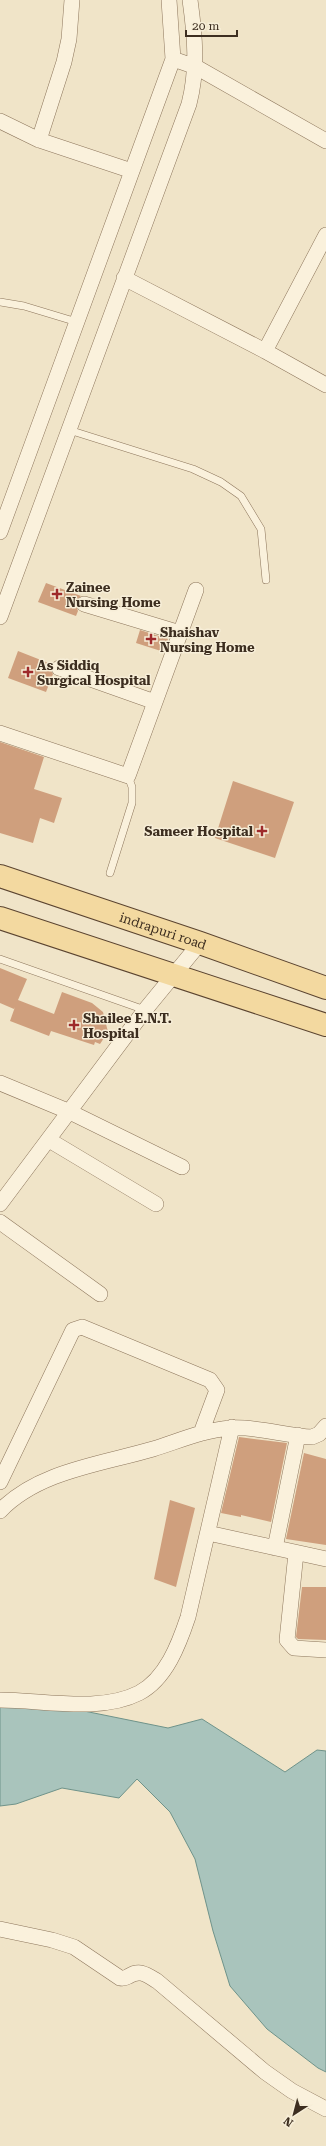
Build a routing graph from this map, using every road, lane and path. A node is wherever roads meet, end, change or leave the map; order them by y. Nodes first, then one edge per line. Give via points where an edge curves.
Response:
1 (72, 0) edge
2 (169, 0) edge
3 (190, 0) edge
4 (173, 59) junction
5 (196, 67) junction
6 (0, 122) edge
7 (39, 140) junction
8 (326, 141) edge
9 (132, 171) junction
10 (326, 235) edge
11 (321, 258) edge
12 (124, 278) junction
13 (0, 302) edge
14 (77, 322) junction
15 (265, 351) junction
16 (326, 385) edge
17 (69, 430) junction
18 (0, 532) edge
19 (266, 580) dead end
20 (196, 590) dead end
21 (84, 604) dead end
22 (0, 617) edge
23 (180, 633) junction
24 (59, 668) dead end
25 (155, 702) junction
26 (0, 733) edge
27 (128, 776) junction
28 (110, 873) dead end
29 (0, 876) edge
30 (0, 918) edge
31 (200, 943) junction
32 (0, 959) edge
33 (173, 976) junction
34 (326, 988) edge
35 (145, 1010) junction
36 (326, 1025) edge
37 (0, 1083) edge
38 (70, 1112) junction
39 (49, 1140) junction
40 (182, 1167) dead end
41 (3, 1195) edge
42 (156, 1204) dead end
43 (0, 1222) edge
44 (100, 1294) dead end
45 (232, 1427) junction
46 (201, 1433) junction
47 (324, 1433) edge
48 (298, 1435) junction
49 (0, 1482) edge
50 (2, 1502) edge
51 (208, 1533) junction
52 (275, 1548) junction
53 (296, 1553) junction
54 (326, 1559) edge
55 (326, 1650) edge
56 (0, 1700) edge
57 (0, 1929) edge
58 (326, 2109) edge

1 - 7 street via 69,39 64,62
2 - 4 street
3 - 5 street
4 - 5 street
4 - 9 street
5 - 8 street
5 - 12 street via 188,104
6 - 7 street
7 - 9 street
9 - 14 street
10 - 11 street
11 - 15 street
12 - 15 street
12 - 17 street
13 - 14 lane via 24,306
14 - 18 street
15 - 16 street
17 - 19 lane via 193,469 221,482 241,496 261,529
17 - 22 street
20 - 23 street
21 - 23 street
23 - 25 street
24 - 25 street
25 - 27 street
26 - 27 street
27 - 28 lane via 132,787 132,803
29 - 31 main road, indrapuri road
30 - 33 main road
31 - 33 street
31 - 34 main road, indrapuri road
32 - 35 lane
33 - 35 street
33 - 36 main road
35 - 38 street
37 - 38 street
38 - 39 street
38 - 40 street
39 - 41 street
39 - 42 street
43 - 44 street
45 - 46 street
45 - 48 street
45 - 51 street
46 - 49 street via 217,1390 210,1380 82,1327 76,1327
46 - 50 street via 65,1474
47 - 48 street via 312,1436
48 - 52 street
51 - 52 street
51 - 56 street via 179,1644 166,1666 150,1684 140,1692 114,1701 71,1704
52 - 53 street
53 - 54 street
53 - 55 street via 287,1640 294,1648
57 - 58 street via 74,1947 120,1978 124,1979 138,1972 143,1973 157,1981 265,2072

